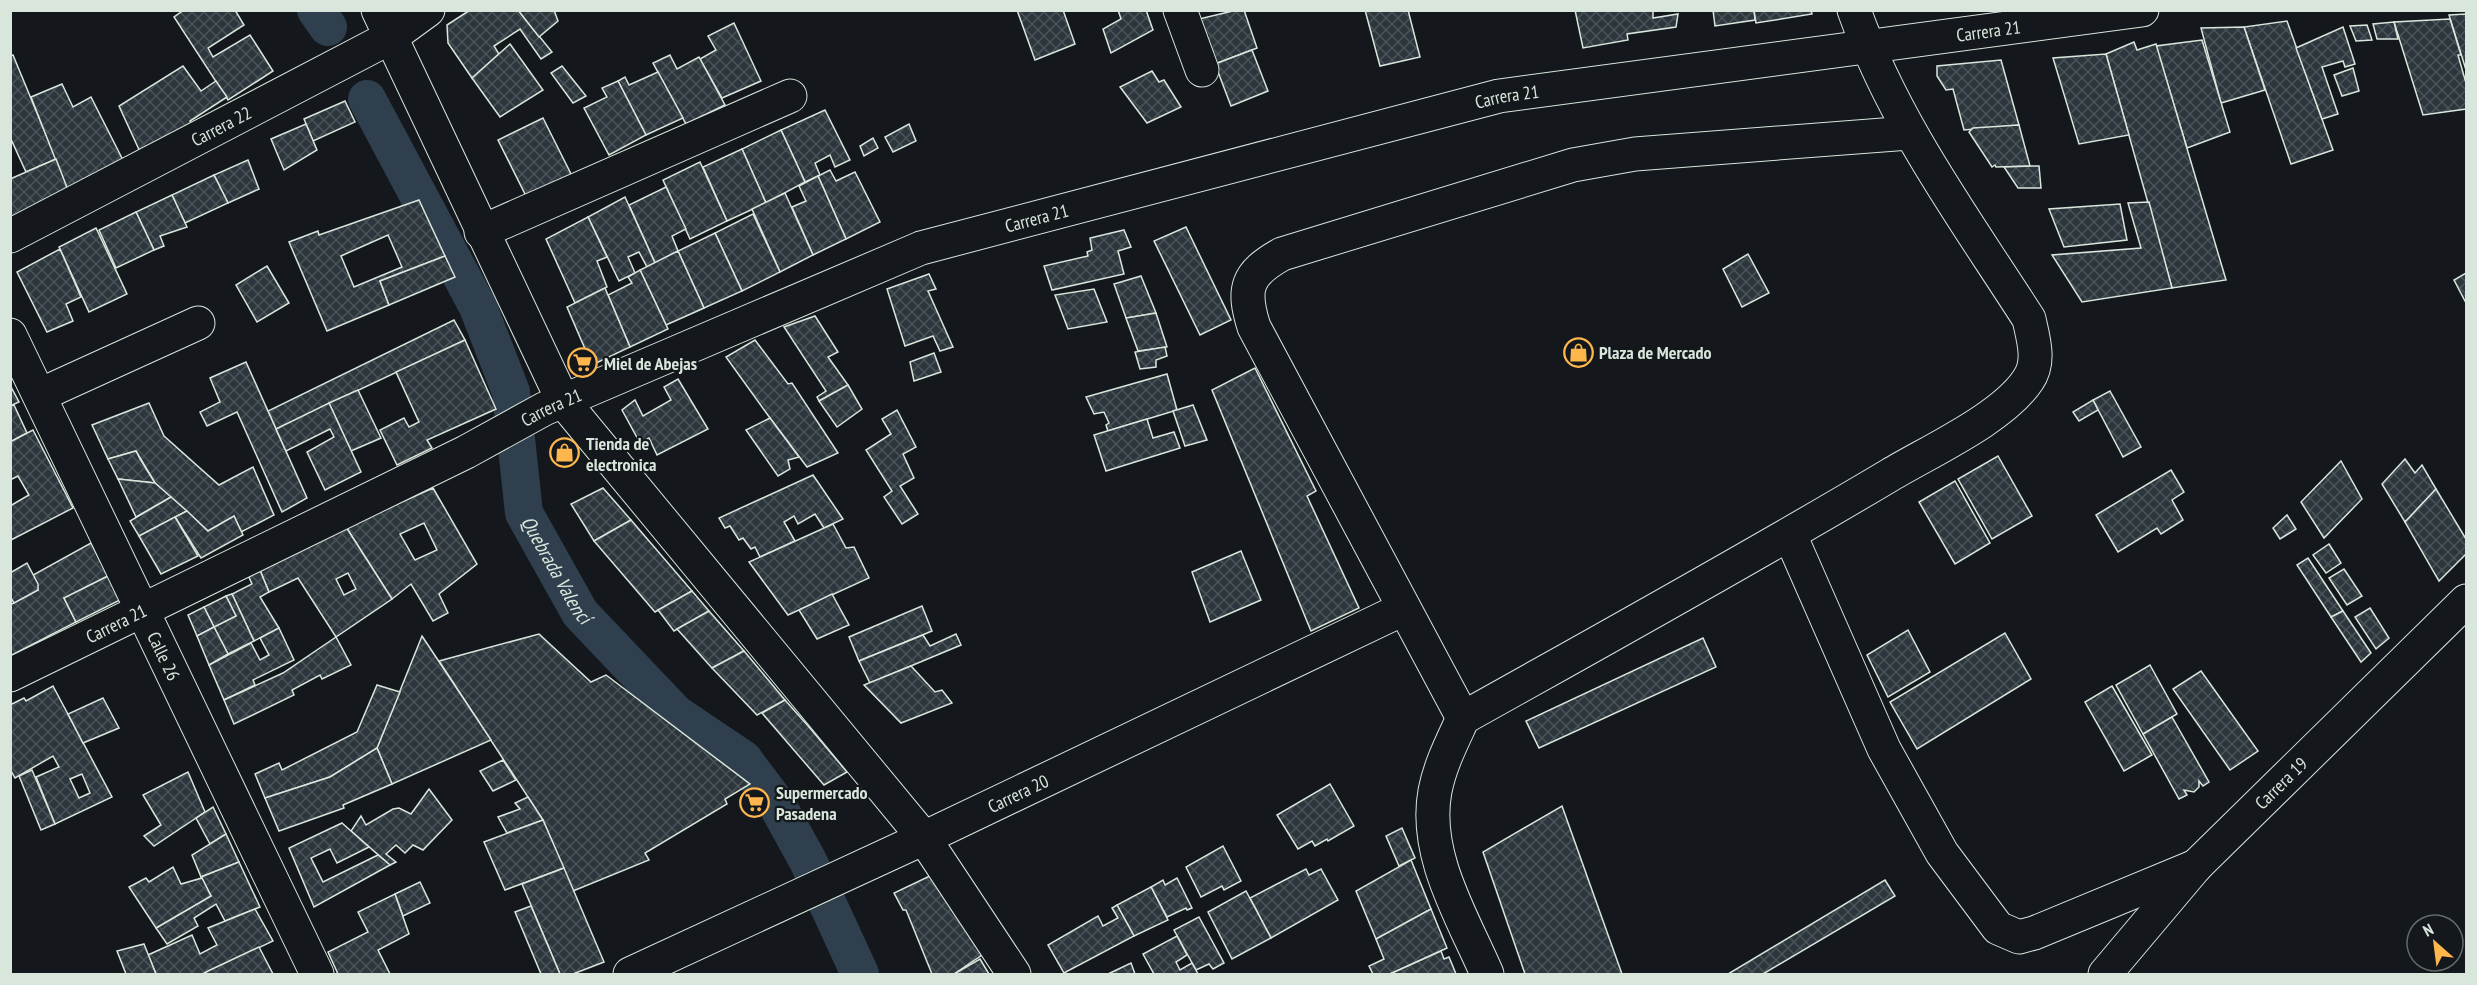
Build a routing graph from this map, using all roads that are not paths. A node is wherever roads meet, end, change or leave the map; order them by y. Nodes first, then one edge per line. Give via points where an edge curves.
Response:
1 (428, 10) edge
2 (1180, 10) edge
3 (1854, 10) edge
4 (2142, 10) edge
5 (384, 24) edge
6 (1867, 49) junction
7 (1202, 70) dead end
8 (790, 96) dead end
9 (1909, 133) junction
10 (481, 232) junction
11 (10, 236) edge
12 (198, 323) dead end
13 (10, 335) edge
14 (40, 396) junction
15 (553, 405) junction
16 (1790, 535) junction
17 (2466, 601) edge
18 (1403, 609) junction
19 (144, 610) junction
20 (10, 675) edge
21 (1463, 718) junction
22 (924, 838) junction
23 (2196, 866) junction
24 (317, 975) edge
25 (630, 975) edge
26 (1014, 975) edge
27 (1486, 975) edge
28 (2105, 975) edge

1 - 5 street, Carrera 22
2 - 7 street
3 - 6 street
4 - 6 street, Carrera 21
5 - 10 street
5 - 11 street, Carrera 22
6 - 9 street
6 - 15 street, Carrera 21 via 1499,96 921,248
8 - 10 street
9 - 16 street via 2029,319 2036,352 2030,378 2011,401
9 - 18 street via 1635,154 1573,165 1282,254 1261,266 1248,286 1246,304 1254,327
10 - 15 street
12 - 14 street
13 - 14 street, Calle 26
14 - 19 street, Calle 26
15 - 19 street, Carrera 21 via 466,452
15 - 22 street
16 - 21 street
16 - 23 street via 1884,749 1942,853 1998,928 2019,937 2034,933
17 - 23 street, Carrera 19
18 - 21 street
18 - 22 street, Carrera 20
19 - 20 street, Carrera 21
19 - 24 street, Calle 26
21 - 27 street via 1445,756 1435,792 1433,826 1441,869
22 - 25 street, Carrera 20
22 - 26 street
23 - 28 street, Carrera 19

